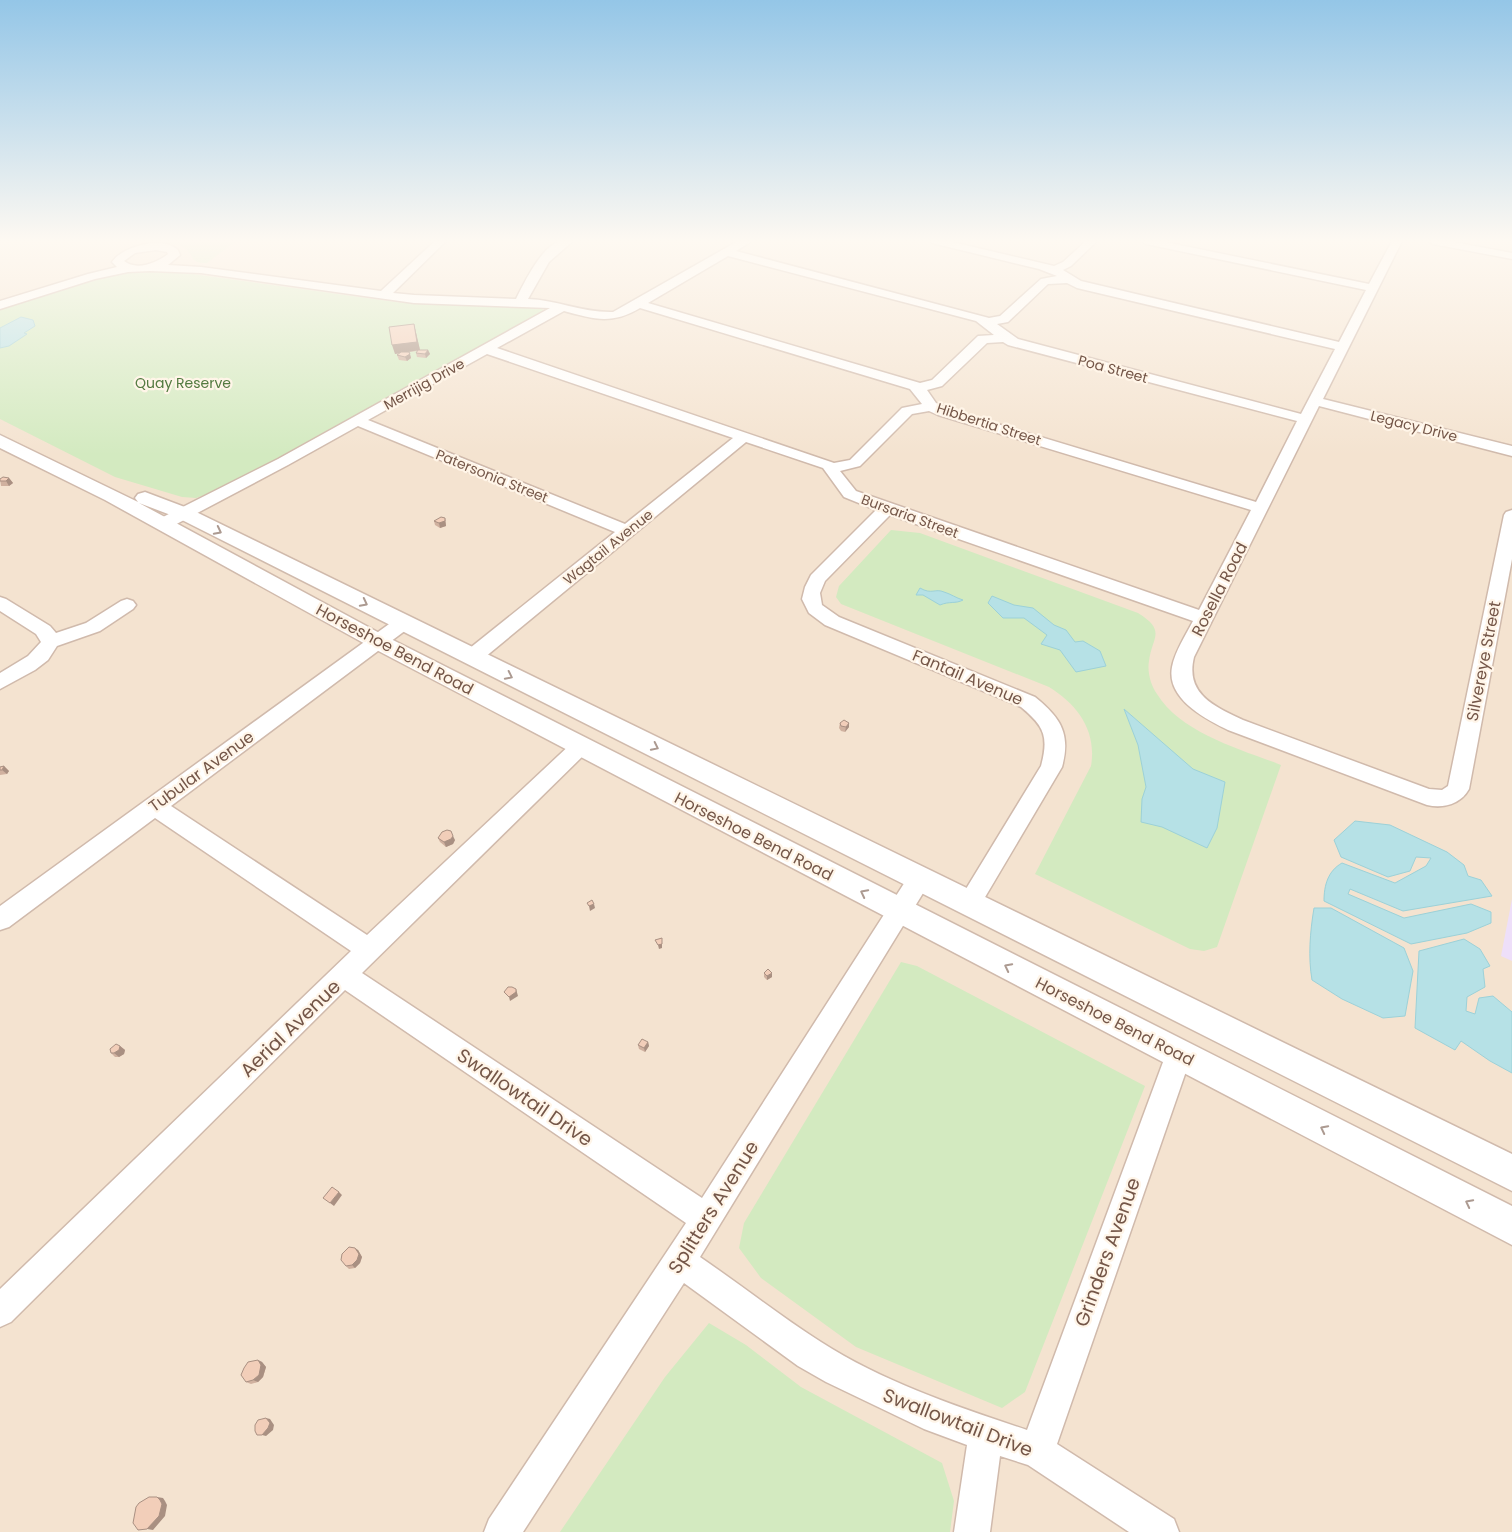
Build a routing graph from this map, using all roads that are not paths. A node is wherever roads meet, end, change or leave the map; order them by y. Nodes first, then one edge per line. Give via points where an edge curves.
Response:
1 (552, 312) edge
2 (585, 312) edge
3 (624, 312) edge
4 (668, 312) edge
5 (952, 312) edge
6 (1011, 312) edge
7 (1198, 312) edge
8 (1359, 312) edge
9 (988, 322) junction
10 (1003, 338) junction
11 (1341, 346) junction
12 (486, 349) junction
13 (918, 388) junction
14 (1315, 401) junction
15 (931, 406) junction
16 (1305, 419) junction
17 (358, 421) junction
18 (0, 428) edge
19 (744, 437) junction
20 (0, 441) edge
21 (1512, 451) edge
22 (832, 468) junction
23 (1260, 508) junction
24 (886, 509) junction
25 (1512, 515) edge
26 (173, 519) junction
27 (628, 531) junction
28 (0, 603) edge
29 (127, 606) dead end
30 (1204, 618) junction
31 (403, 623) junction
32 (377, 641) junction
33 (50, 642) junction
34 (472, 657) junction
35 (0, 682) edge
36 (581, 746) junction
37 (1443, 798) joint
38 (154, 806) junction
39 (920, 878) junction
40 (970, 902) junction
41 (899, 911) junction
42 (0, 920) edge
43 (369, 950) junction
44 (344, 975) junction
45 (1178, 1054) junction
46 (1512, 1172) edge
47 (705, 1218) junction
48 (1512, 1226) edge
49 (680, 1261) junction
50 (0, 1311) edge
51 (986, 1435) junction
52 (1037, 1451) junction
53 (502, 1532) edge
54 (972, 1532) edge
55 (1161, 1532) edge

1 - 12 street, Merrijig Drive
2 - 3 street via 604,317
4 - 13 street, Hibbertia Street
5 - 9 street
6 - 9 street via 1004,319
7 - 11 street
8 - 11 street, Rosella Road
9 - 10 street, Poa Street
10 - 13 street via 983,339 937,383
10 - 16 street, Poa Street
11 - 14 street, Rosella Road
12 - 17 street, Merrijig Drive
12 - 19 street
13 - 15 street, Hibbertia Street
14 - 16 street, Rosella Road
14 - 21 street, Legacy Drive
15 - 22 street via 907,411 855,463
15 - 23 street, Hibbertia Street
16 - 23 street, Rosella Road
17 - 26 street, Merrijig Drive
17 - 27 street, Patersonia Street
18 - 26 street, Horseshoe Bend Road
19 - 22 street
19 - 27 street, Wagtail Avenue
20 - 26 street, Horseshoe Bend Road via 112,496
22 - 24 street, Bursaria Street via 850,494
23 - 30 street, Rosella Road
24 - 30 street, Bursaria Street
24 - 40 street, Fantail Avenue via 817,579 810,591 811,602 818,614 1022,699 1044,715 1055,731 1057,750 1051,767
25 - 37 street, Silvereye Street via 1458,789
26 -> 31 street, Horseshoe Bend Road
26 - 32 street, Horseshoe Bend Road
27 - 34 street, Wagtail Avenue
28 - 33 street via 43,630
29 - 33 street via 92,627
30 - 37 street, Rosella Road via 1180,671 1192,697 1205,708 1222,719 1272,740 1416,794
31 - 32 street, Tubular Avenue
31 - 34 street, Horseshoe Bend Road
32 - 36 street, Horseshoe Bend Road
32 - 38 street, Tubular Avenue
33 - 35 street via 46,652
34 -> 39 street, Horseshoe Bend Road
41 -> 36 street, Horseshoe Bend Road
36 - 43 street, Aerial Avenue
38 - 42 street, Tubular Avenue
38 - 43 street
39 - 40 street, Horseshoe Bend Road
39 - 41 street, Splitters Avenue
40 - 46 street, Horseshoe Bend Road
45 -> 41 street, Horseshoe Bend Road
41 - 47 street, Splitters Avenue
43 - 44 street, Aerial Avenue
44 - 47 street, Swallowtail Drive
44 - 50 street, Aerial Avenue
48 -> 45 street, Horseshoe Bend Road
45 - 52 street, Grinders Avenue
47 - 49 street, Splitters Avenue
49 - 51 street, Swallowtail Drive via 810,1354 838,1370 936,1417
49 - 53 street, Splitters Avenue
51 - 52 street, Swallowtail Drive
51 - 54 street
52 - 55 street, Swallowtail Drive

